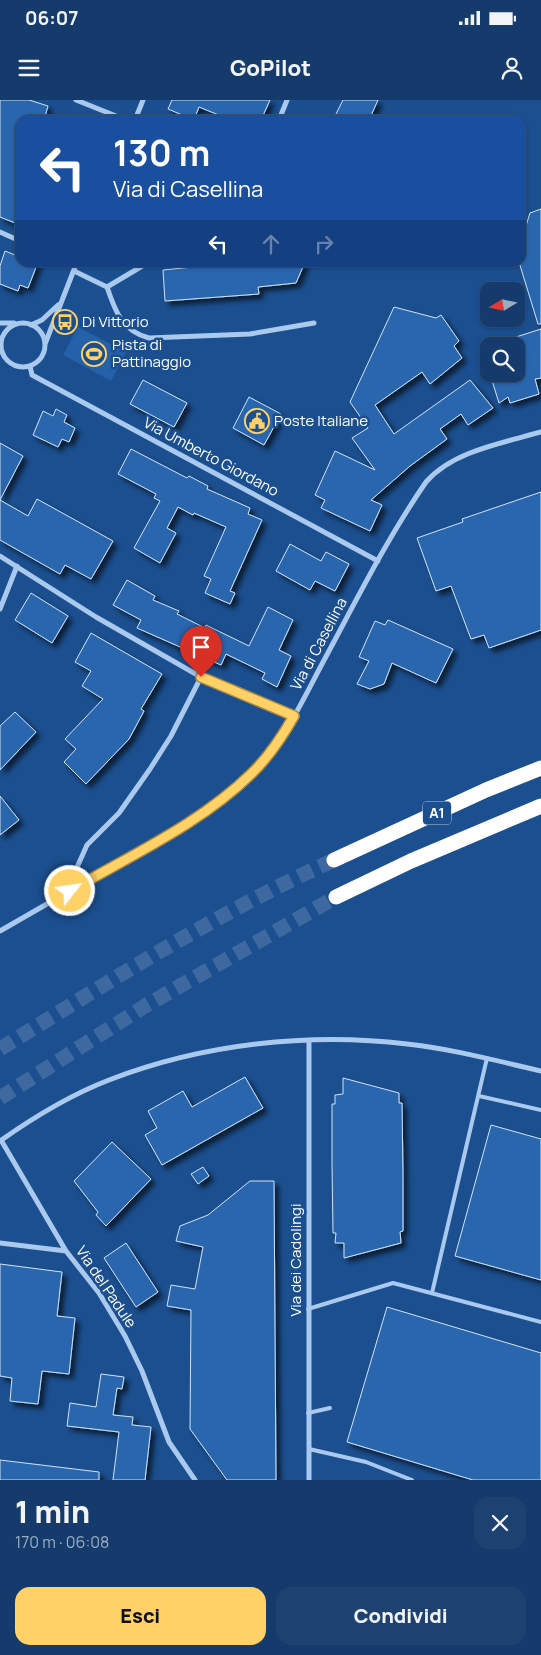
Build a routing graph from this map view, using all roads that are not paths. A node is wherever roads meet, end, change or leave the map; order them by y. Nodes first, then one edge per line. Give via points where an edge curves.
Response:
1 (76, 100) edge
2 (143, 100) edge
3 (287, 100) edge
4 (114, 115) edge
5 (137, 115) edge
6 (281, 115) edge
7 (0, 232) edge
8 (15, 238) edge
9 (74, 267) edge
10 (141, 267) edge
11 (74, 271) junction
12 (107, 287) junction
13 (60, 302) junction
14 (19, 322) junction
15 (0, 323) edge
16 (314, 323) dead end
17 (31, 324) junction
18 (1, 345) edge
19 (44, 345) junction
20 (30, 366) junction
21 (541, 432) edge
22 (0, 556) edge
23 (378, 561) junction
24 (17, 566) junction
25 (0, 609) edge
26 (201, 677) junction
27 (294, 716) junction
28 (541, 768) edge
29 (541, 806) edge
30 (334, 860) tunnel mouth
31 (70, 891) junction
32 (336, 897) tunnel mouth
33 (0, 931) edge
34 (309, 1040) junction
35 (487, 1058) junction
36 (541, 1071) edge
37 (479, 1096) junction
38 (541, 1110) edge
39 (1, 1140) edge
40 (0, 1243) edge
41 (66, 1251) junction
42 (432, 1293) junction
43 (308, 1310) junction
44 (541, 1322) edge
45 (330, 1408) dead end
46 (308, 1413) junction
47 (309, 1449) junction
48 (195, 1480) edge
49 (309, 1480) edge
50 (412, 1480) edge

1 - 4 street
2 - 5 street
3 - 6 street
7 - 8 street
9 - 11 street
10 - 12 street
11 - 12 street
11 - 13 street
12 - 16 street via 122,323 135,334 149,338 242,335
13 - 17 street via 42,320
13 - 19 street
14 - 15 street
14 - 17 street
14 - 18 street via 7,329
17 - 19 street via 40,331
18 - 20 street via 13,365
19 - 20 street via 38,361
20 - 23 street, Via Umberto Giordano via 32,375
21 - 23 street, Via di Casellina via 480,450 436,471 415,498
22 - 24 street
23 - 27 street, Via di Casellina
24 - 25 street
24 - 26 street via 96,617
26 - 27 street
26 - 31 street via 155,762 119,813 87,845
27 - 31 street, Via di Casellina via 262,763 220,801
28 - 30 highway, A1
29 - 32 highway, A1
31 - 33 street, Via di Casellina
34 - 35 street via 406,1044
34 - 39 street via 188,1056 143,1068 82,1092
34 - 43 street, Via dei Cadolingi
35 - 36 street
35 - 37 lane
37 - 38 lane
37 - 42 lane
39 - 41 street, Via del Padule
40 - 41 street
41 - 48 street, Via del Padule via 99,1294 125,1336 169,1442
42 - 43 lane via 393,1282
42 - 44 lane
43 - 46 street, Via dei Cadolingi
45 - 46 lane
46 - 47 street, Via dei Cadolingi
47 - 49 street, Via dei Cadolingi
47 - 50 lane via 366,1462

